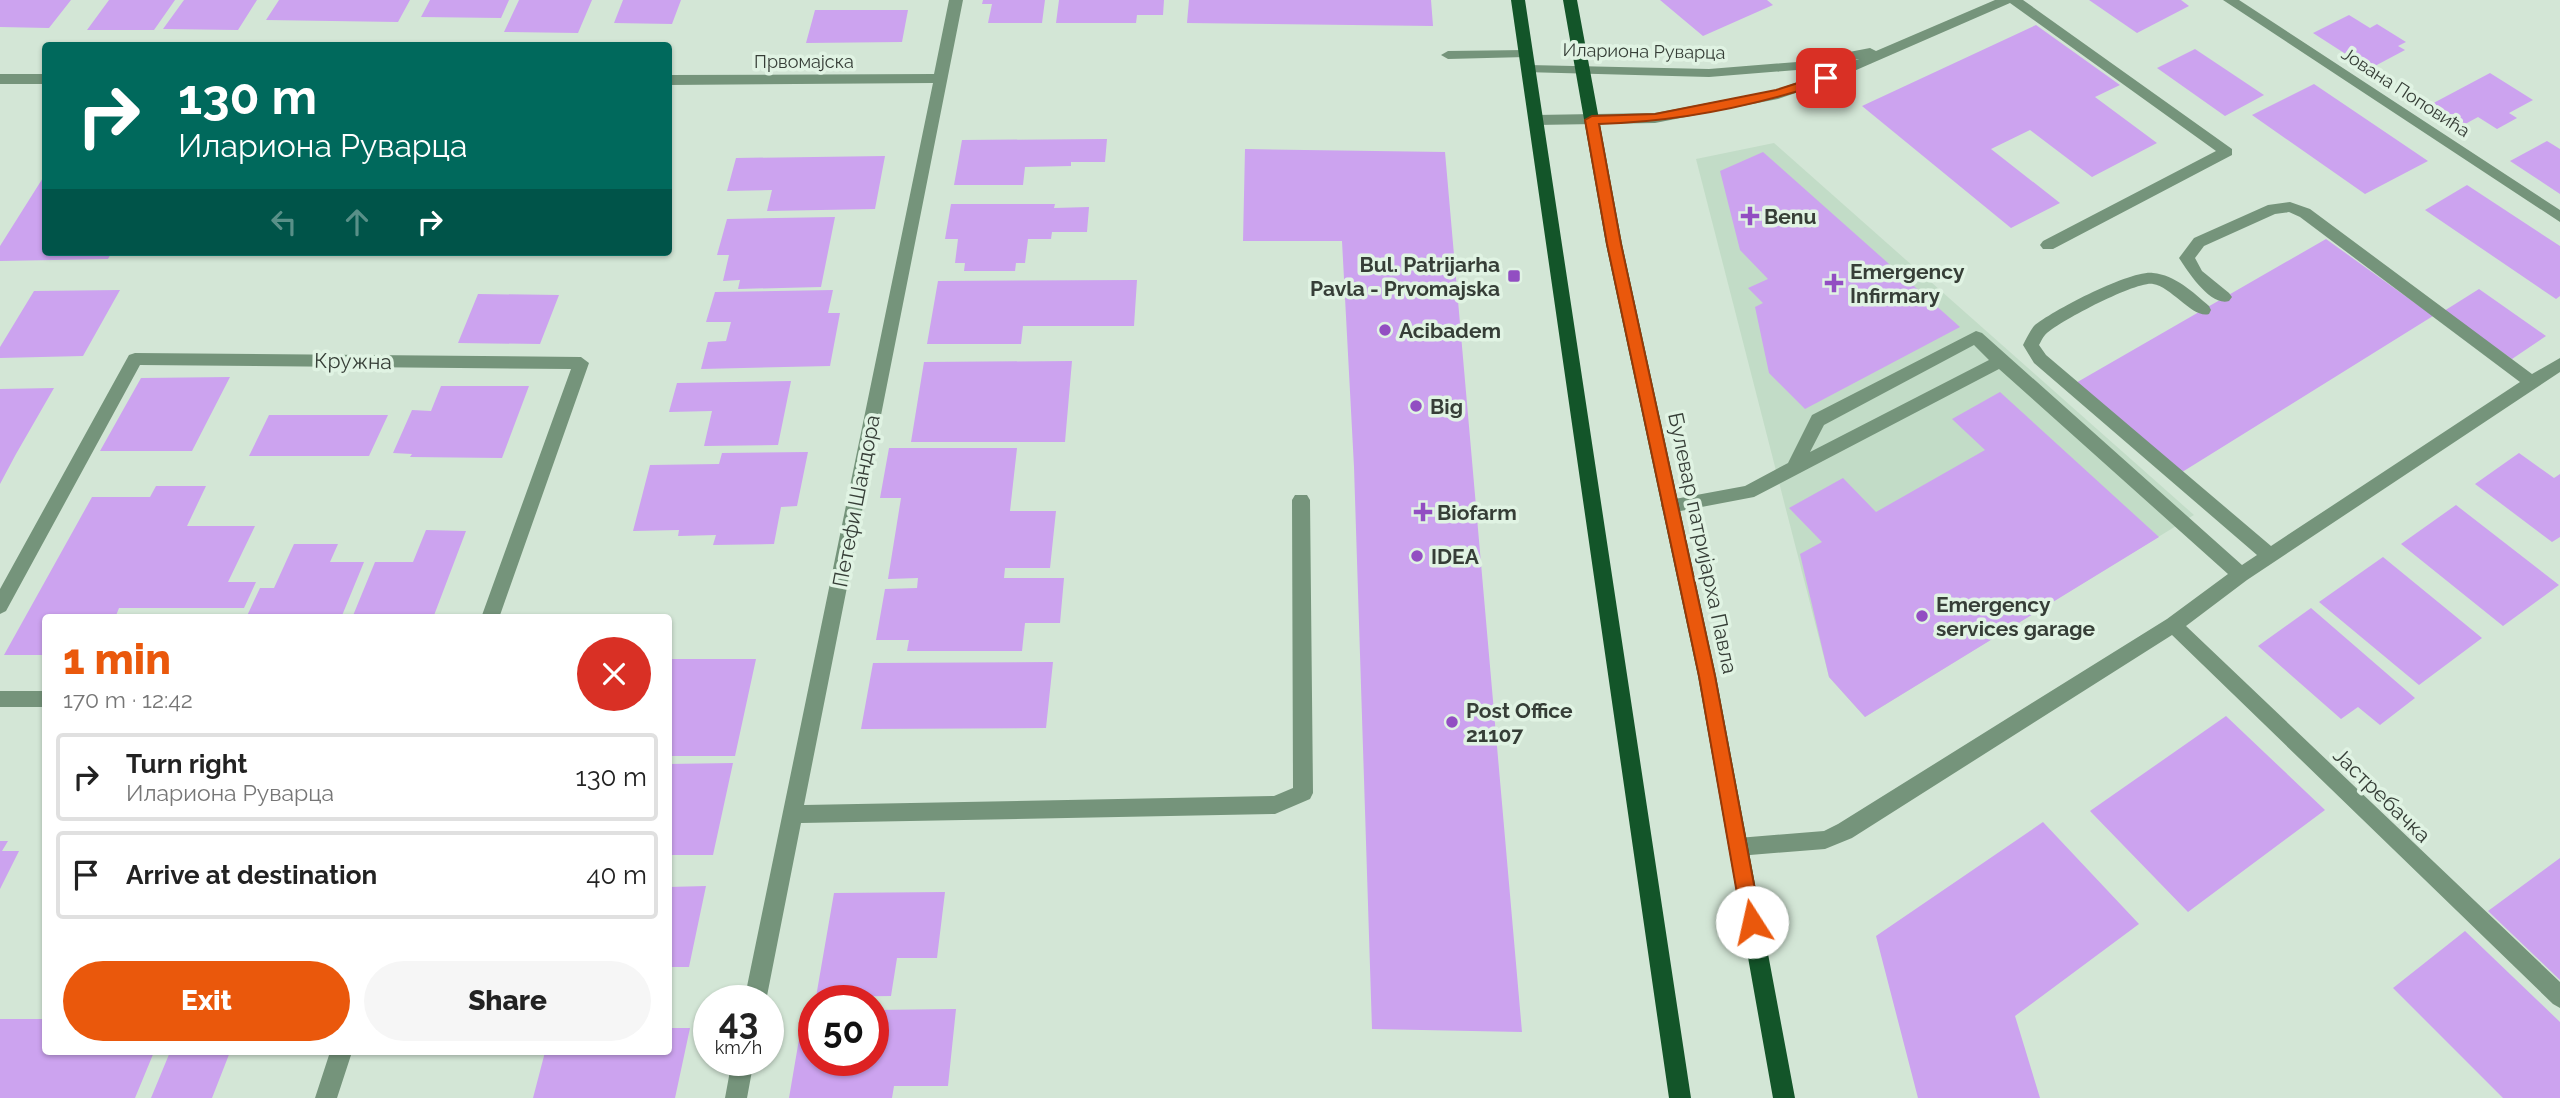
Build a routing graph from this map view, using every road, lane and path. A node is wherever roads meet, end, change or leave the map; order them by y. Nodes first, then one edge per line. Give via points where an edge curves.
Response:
1 (956, 0) edge
2 (1518, 0) edge
3 (1570, 0) edge
4 (2006, 0) edge
5 (2014, 0) edge
6 (2230, 0) edge
7 (1924, 38) junction
8 (1448, 55) dead end
9 (1527, 62) junction
10 (1583, 69) junction
11 (940, 78) junction
12 (0, 79) edge
13 (42, 79) edge
14 (672, 80) edge
15 (1536, 120) junction
16 (1592, 120) junction
17 (2560, 216) edge
18 (2048, 245) dead end
19 (2224, 298) dead end
20 (2203, 310) dead end
21 (2001, 361) junction
22 (2560, 364) edge
23 (2531, 382) junction
24 (1794, 468) junction
25 (1301, 500) dead end
26 (1670, 506) junction
27 (2271, 556) junction
28 (2241, 575) junction
29 (0, 606) edge
30 (491, 614) edge
31 (2173, 625) junction
32 (0, 699) edge
33 (42, 699) edge
34 (793, 814) junction
35 (1738, 847) junction
36 (758, 985) edge
37 (2560, 997) edge
38 (340, 1055) edge
39 (740, 1076) edge
40 (326, 1098) edge
41 (736, 1098) edge
42 (1681, 1098) edge
43 (1784, 1098) edge

1 - 11 street, Петефи Шандора
2 - 9 main road
3 - 10 main road, Булевар патријарха Павла
4 - 7 street, Илариона Руварца
5 - 18 street via 2227,152
6 - 17 street, Јована Поповића
7 - 10 street, Илариона Руварца via 1797,66 1709,74
7 - 16 street, Илариона Руварца via 1778,94 1655,118
8 - 9 street, Илариона Руварца
9 - 10 street, Илариона Руварца
9 - 15 main road
10 - 16 main road, Булевар патријарха Павла
11 - 14 street, Првомајска
11 - 34 street, Петефи Шандора
12 - 13 street
15 - 16 street, Илариона Руварца
15 - 42 main road
16 - 26 main road, Булевар патријарха Павла
19 - 23 street via 2197,275 2187,258 2199,242 2273,209 2290,207
20 - 27 street via 2180,290 2152,278 2132,279 2039,331 2031,345 2040,359
21 - 24 street
21 - 24 street via 1976,337 1818,420
21 - 28 street
22 - 23 street
23 - 27 street
24 - 26 street via 1748,492
25 - 34 street via 1303,793 1275,805
26 - 35 main road, Булевар патријарха Павла
27 - 28 street
28 - 31 street
29 - 30 street, Кружна via 135,359 581,363
31 - 35 street via 1845,831 1825,840
31 - 37 street, Јастребачка
32 - 33 street
34 - 36 street, Петефи Шандора
35 - 43 main road, Булевар патријарха Павла
38 - 40 street
39 - 41 street

